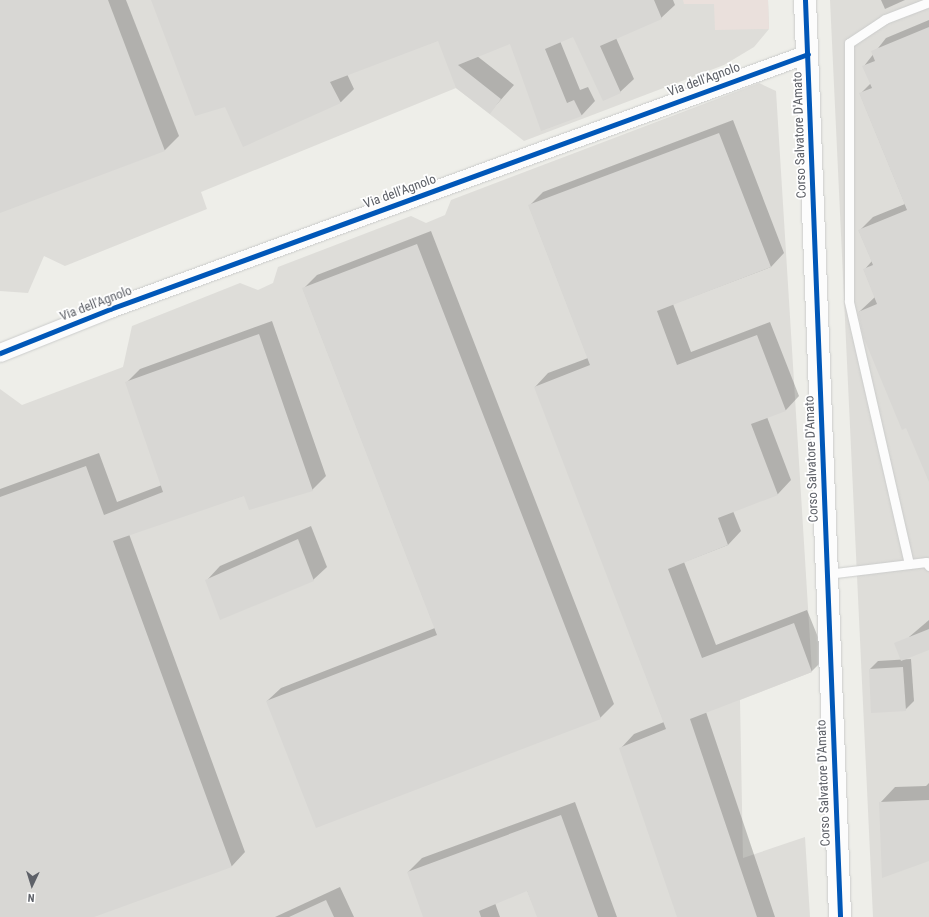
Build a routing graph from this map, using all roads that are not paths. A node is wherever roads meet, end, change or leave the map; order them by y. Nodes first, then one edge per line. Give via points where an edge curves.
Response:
1 (805, 0) edge
2 (929, 2) edge
3 (808, 54) junction
4 (0, 353) edge
5 (909, 564) junction
6 (929, 566) edge
7 (827, 574) junction
8 (840, 917) edge

1 - 3 street, Corso Salvatore D'Amato
2 - 5 lane via 885,19 849,43 849,301
3 - 4 street, Via dell'Agnolo via 110,309
3 - 7 street, Corso Salvatore D'Amato
5 - 6 lane via 926,562
5 - 7 lane
7 - 8 street, Corso Salvatore D'Amato

